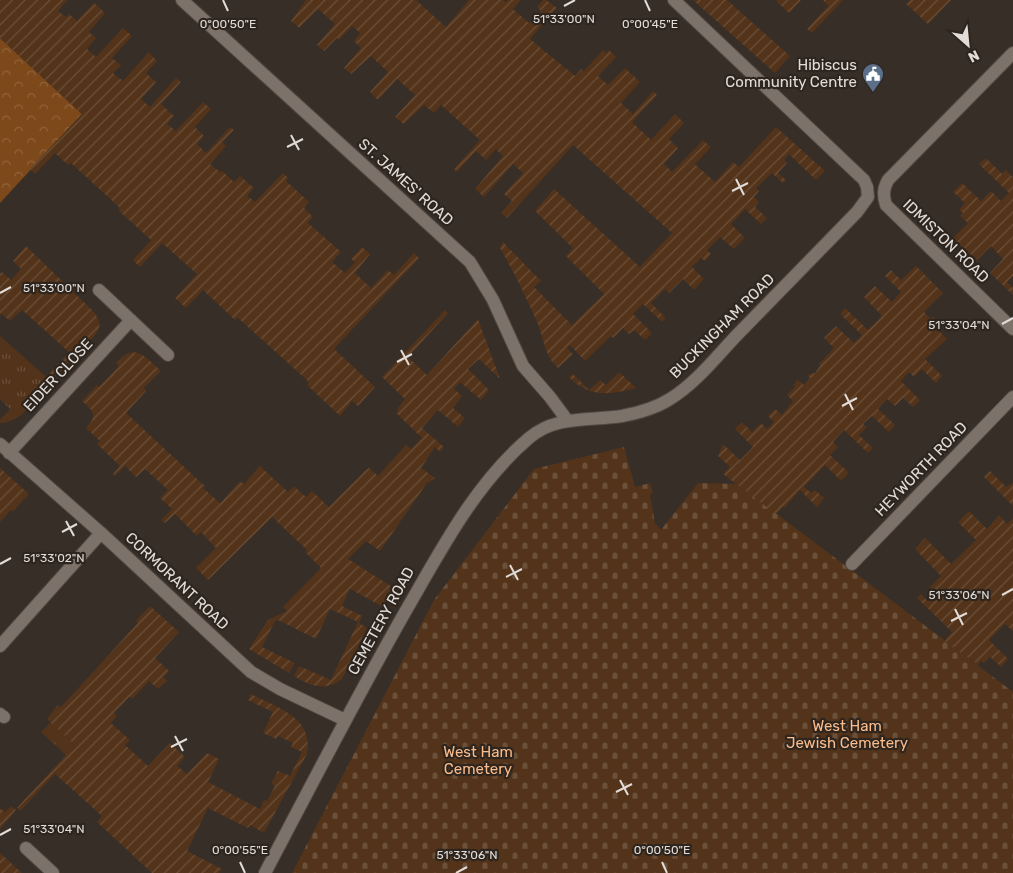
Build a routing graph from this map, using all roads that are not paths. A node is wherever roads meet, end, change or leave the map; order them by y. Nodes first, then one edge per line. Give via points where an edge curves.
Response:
1 (182, 0) edge
2 (674, 0) edge
3 (1013, 53) edge
4 (100, 290) dead end
5 (131, 320) junction
6 (1013, 329) edge
7 (168, 354) dead end
8 (1013, 397) edge
9 (567, 420) junction
10 (5, 448) edge
11 (101, 533) junction
12 (852, 564) dead end
13 (0, 646) edge
14 (345, 720) junction
15 (26, 848) dead end
16 (53, 873) edge
17 (265, 873) edge

1 - 9 street, ST. JAMES' ROAD via 470,262 493,300 523,366
2 - 9 street, BUCKINGHAM ROAD via 864,180 868,197 844,226 681,391 650,409 622,416
3 - 6 street, IDMISTON ROAD via 888,180 883,195 886,205
4 - 5 street
5 - 7 street
5 - 10 street, EIDER CLOSE
8 - 12 street, HEYWORTH ROAD
9 - 14 street, CEMETERY ROAD via 530,437 497,469 432,565
10 - 11 street, CORMORANT ROAD
11 - 13 street
11 - 14 street, CORMORANT ROAD via 251,672
14 - 17 street, CEMETERY ROAD
15 - 16 street

